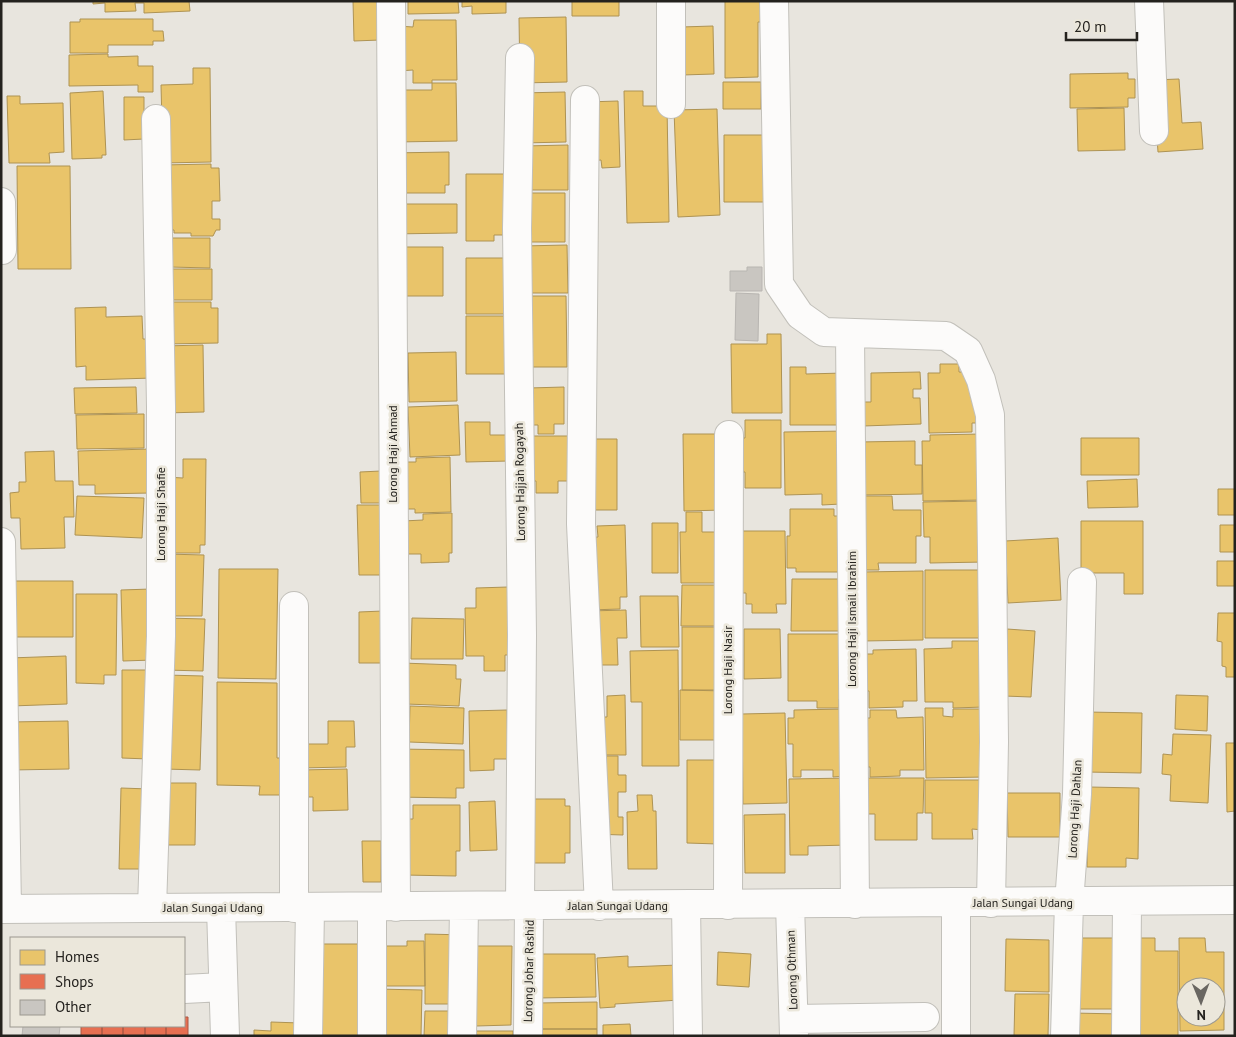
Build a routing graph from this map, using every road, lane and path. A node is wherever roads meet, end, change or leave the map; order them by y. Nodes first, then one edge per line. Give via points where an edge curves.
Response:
1 (391, 1) edge
2 (671, 1) edge
3 (774, 1) edge
4 (1149, 1) edge
5 (520, 58) dead end
6 (585, 100) dead end
7 (671, 104) dead end
8 (156, 119) dead end
9 (1154, 131) dead end
10 (1, 202) edge
11 (2, 250) edge
12 (850, 334) junction
13 (729, 435) dead end
14 (1, 542) edge
15 (1082, 582) dead end
16 (294, 606) dead end
17 (1235, 900) edge
18 (1127, 902) junction
19 (992, 903) junction
20 (1069, 903) junction
21 (790, 904) junction
22 (854, 904) junction
23 (956, 904) junction
24 (686, 905) junction
25 (728, 905) junction
26 (524, 906) junction
27 (599, 906) junction
28 (384, 907) junction
29 (464, 907) junction
30 (152, 908) junction
31 (221, 908) junction
32 (302, 908) junction
33 (4, 909) edge
34 (223, 987) junction
35 (185, 989) edge
36 (925, 1017) dead end
37 (794, 1028) edge
38 (225, 1036) edge
39 (308, 1036) edge
40 (372, 1036) edge
41 (462, 1036) edge
42 (528, 1036) edge
43 (688, 1036) edge
44 (956, 1036) edge
45 (1065, 1036) edge
46 (1126, 1036) edge

1 - 28 street, Lorong Haji Ahmad
2 - 7 street
3 - 12 street via 779,284 800,315 824,332
4 - 9 street
5 - 26 street, Lorong Hajjah Rogayah via 517,228
6 - 27 street via 581,524
8 - 30 street, Lorong Haji Shafie via 161,636
10 - 11 street
12 - 19 street via 946,336 968,351 981,380 990,415 994,732
12 - 22 street, Lorong Haji Ismail Ibrahim
13 - 25 street, Lorong Haji Nasir
14 - 33 street
15 - 20 street, Lorong Haji Dahlan via 1077,794
16 - 32 street
17 - 18 street, Jalan Sungai Udang
18 - 20 street, Jalan Sungai Udang
18 - 46 street
19 - 20 street, Jalan Sungai Udang
19 - 23 street, Jalan Sungai Udang
20 - 45 street, Lorong Haji Dahlan
21 - 22 street, Jalan Sungai Udang
21 - 25 street, Jalan Sungai Udang
21 - 37 street, Lorong Othman
22 - 23 street, Jalan Sungai Udang
23 - 44 street
24 - 25 street, Jalan Sungai Udang
24 - 27 street, Jalan Sungai Udang
24 - 43 street
26 - 27 street, Jalan Sungai Udang
26 - 29 street, Jalan Sungai Udang
26 - 42 street, Lorong Johar Rashid
28 - 29 street, Jalan Sungai Udang
28 - 32 street, Jalan Sungai Udang
28 - 40 street, Lorong Haji Ahmad
29 - 41 street
30 - 31 street, Jalan Sungai Udang
30 - 33 street, Jalan Sungai Udang
31 - 32 street, Jalan Sungai Udang
31 - 34 street
32 - 39 street
34 - 35 street
34 - 38 street
36 - 37 street

